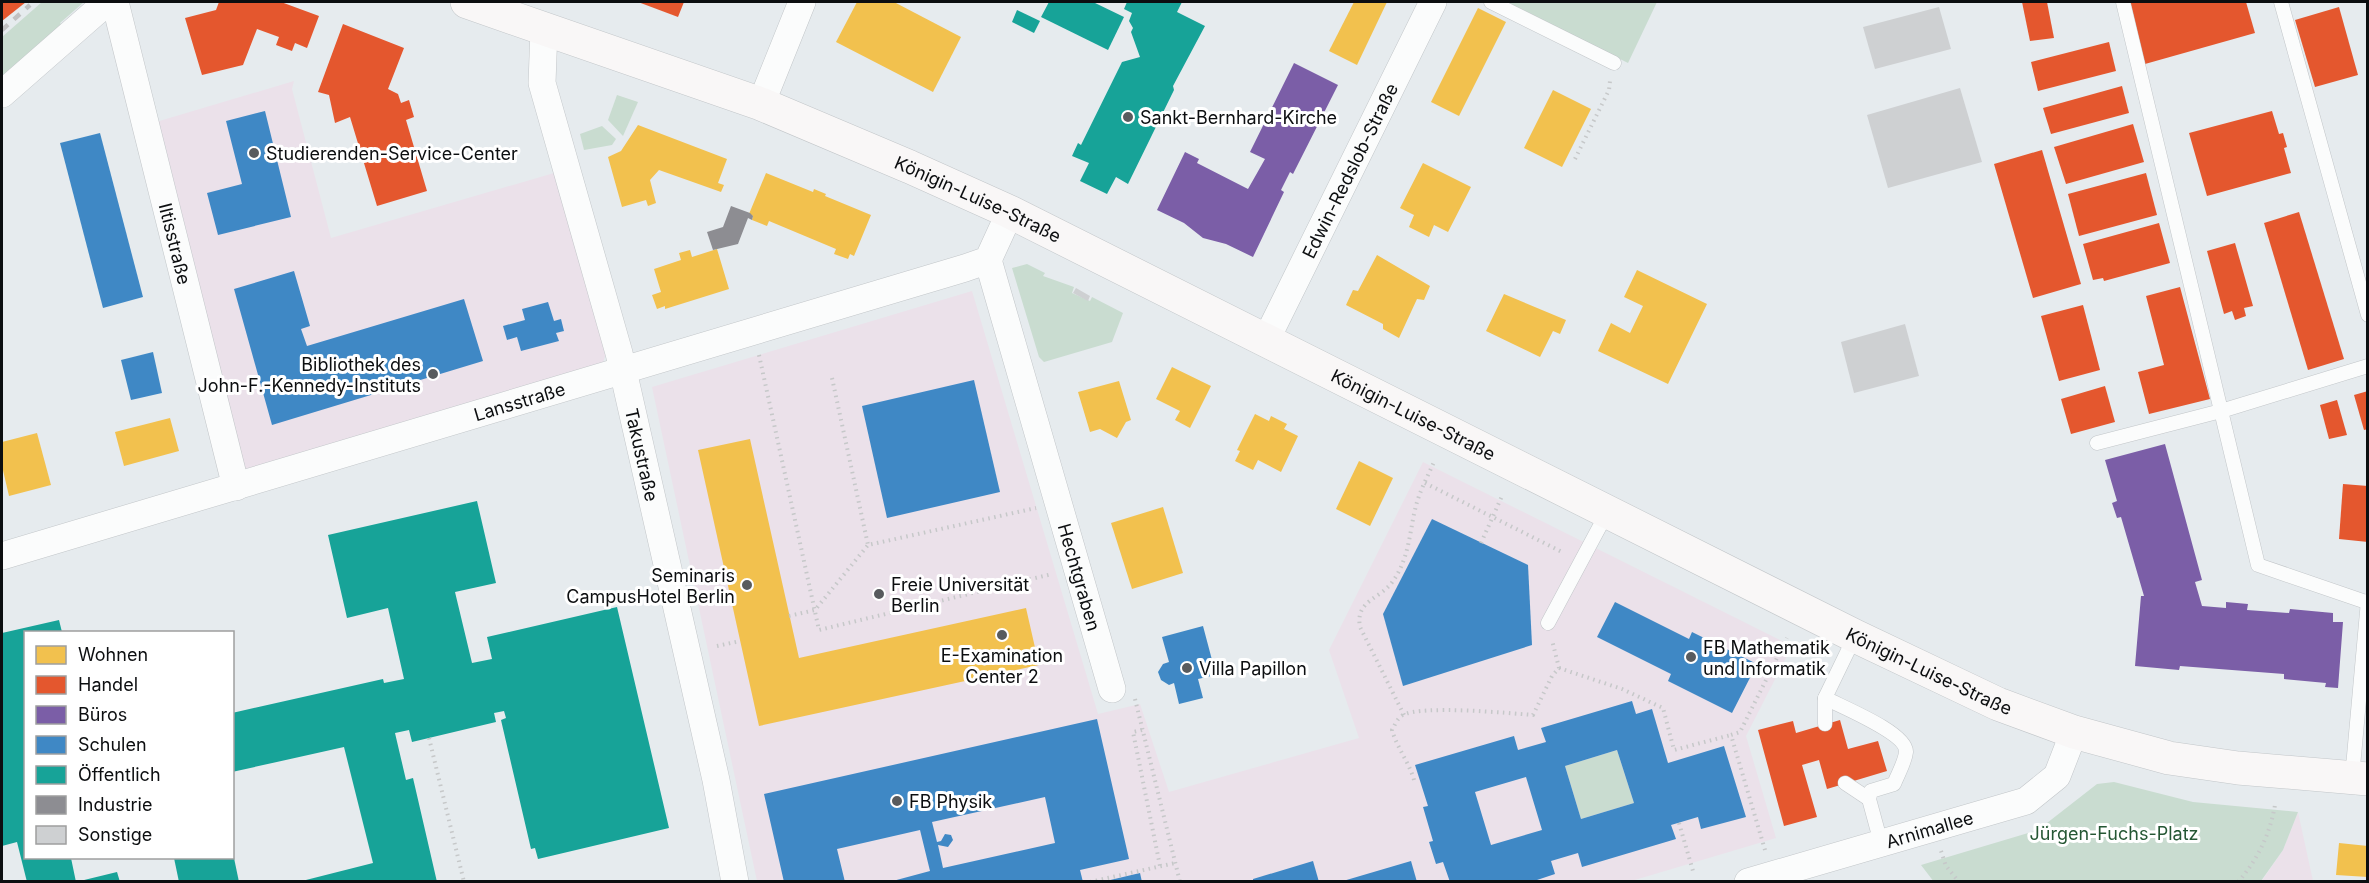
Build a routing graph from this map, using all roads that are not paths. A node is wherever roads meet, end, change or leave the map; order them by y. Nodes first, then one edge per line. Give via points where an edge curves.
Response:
1 (108, 2) edge
2 (115, 2) edge
3 (467, 2) edge
4 (801, 2) edge
5 (1433, 2) edge
6 (1491, 2) edge
7 (2123, 2) edge
8 (2281, 2) edge
9 (544, 30) junction
10 (1614, 63) road end
11 (2, 93) edge
12 (761, 104) junction
13 (1010, 212) junction
14 (988, 260) junction
15 (2367, 315) edge
16 (1266, 340) junction
17 (2367, 366) edge
18 (623, 372) junction
19 (2221, 411) junction
20 (2097, 443) dead end
21 (236, 487) junction
22 (1608, 511) junction
23 (2, 556) edge
24 (2367, 602) edge
25 (1548, 623) road end
26 (1855, 636) junction
27 (1112, 689) road end
28 (1825, 698) junction
29 (1825, 724) dead end
30 (2074, 732) junction
31 (2360, 778) edge
32 (1845, 783) dead end
33 (1869, 799) junction
34 (1881, 843) junction
35 (735, 882) edge
36 (1748, 882) edge

1 - 11 street
2 - 21 street, Iltisstraße
3 - 9 main road, Königin-Luise-Straße
4 - 12 street
5 - 16 street, Edwin-Redslob-Straße
6 - 10 lane
7 - 19 lane
8 - 15 lane
9 - 12 main road, Königin-Luise-Straße
9 - 18 street, Takustraße via 542,83
12 - 13 main road, Königin-Luise-Straße
13 - 14 street
13 - 16 main road, Königin-Luise-Straße
14 - 18 street, Lansstraße
14 - 27 street, Hechtgraben
16 - 22 main road, Königin-Luise-Straße
17 - 19 lane
18 - 21 street, Lansstraße
18 - 35 street, Takustraße via 716,780
19 - 20 lane
19 - 24 lane via 2258,566
21 - 23 street, Lansstraße
22 - 25 lane
22 - 26 main road, Königin-Luise-Straße
24 - 31 lane
26 - 28 lane
26 - 30 main road, Königin-Luise-Straße via 1998,704
28 - 29 lane
28 - 33 lane via 1903,741 1906,751 1894,784 1871,791
30 - 31 main road, Königin-Luise-Straße via 2186,761
30 - 34 street, Arnimallee via 2057,776 2026,801
32 - 33 lane
33 - 34 lane
34 - 36 street, Arnimallee

